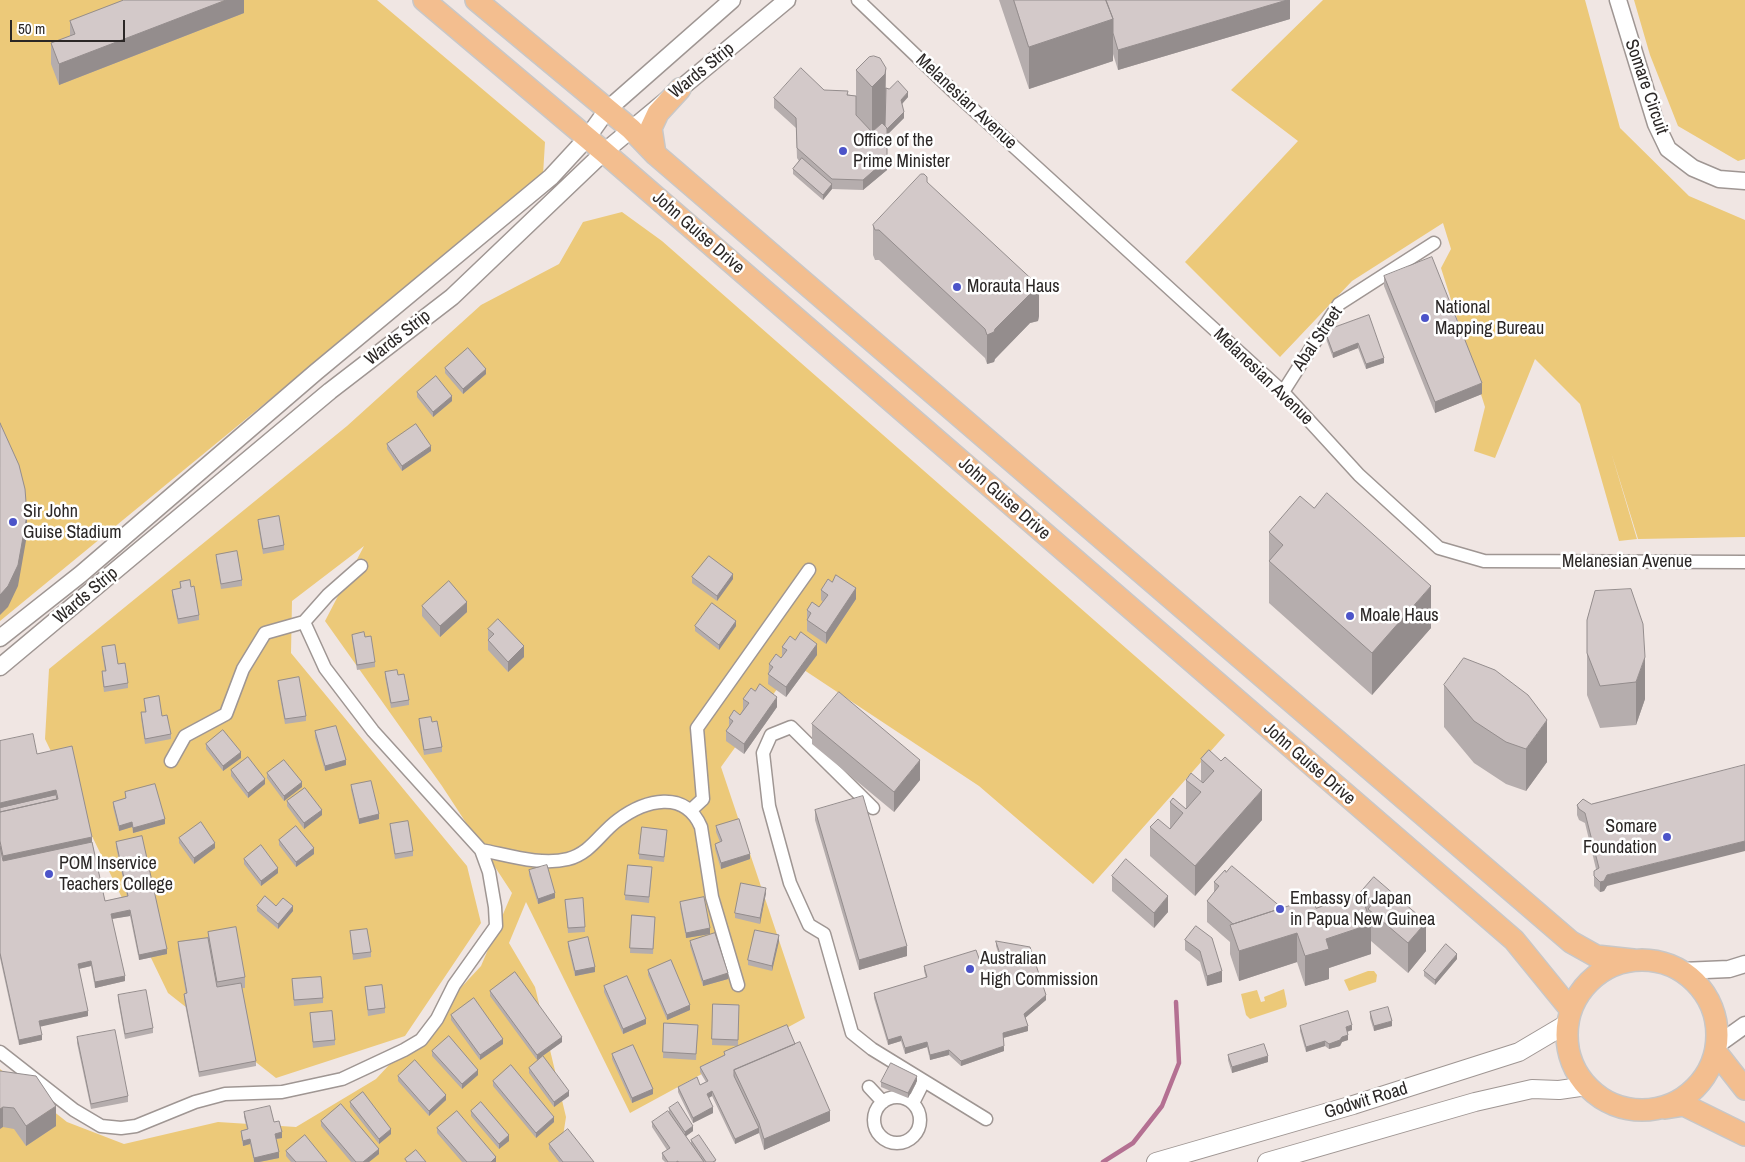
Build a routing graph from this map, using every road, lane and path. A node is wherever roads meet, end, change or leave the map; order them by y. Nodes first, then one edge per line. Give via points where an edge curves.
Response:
1 (424, 0) edge
2 (476, 0) edge
3 (732, 0) edge
4 (788, 0) edge
5 (858, 0) edge
6 (1618, 0) edge
7 (680, 89) junction
8 (607, 110) junction
9 (631, 129) junction
10 (587, 138) junction
11 (604, 152) junction
12 (655, 154) junction
13 (1745, 181) edge
14 (1434, 243) dead end
15 (1283, 392) junction
16 (1745, 562) edge
17 (361, 566) dead end
18 (809, 570) dead end
19 (304, 622) junction
20 (0, 638) edge
21 (0, 667) edge
22 (171, 761) dead end
23 (872, 808) dead end
24 (690, 811) junction
25 (481, 850) junction
26 (1633, 960) junction
27 (1745, 964) edge
28 (1682, 971) junction
29 (738, 985) dead end
30 (1570, 1016) junction
31 (1745, 1025) edge
32 (1716, 1048) junction
33 (0, 1052) edge
34 (924, 1081) junction
35 (1587, 1086) junction
36 (869, 1087) dead end
37 (1745, 1089) edge
38 (883, 1102) junction
39 (913, 1103) junction
40 (1643, 1110) junction
41 (986, 1119) dead end
42 (1745, 1136) edge
43 (1156, 1162) edge
44 (1267, 1162) edge

1 - 10 highway, John Guise Drive
2 - 8 highway, John Guise Drive
3 - 8 street, Wards Strip
4 - 7 street, Wards Strip
5 - 15 street, Melanesian Avenue
6 - 13 street, Somare Circuit via 1656,124 1668,149 1692,168 1719,179
7 - 9 street, Wards Strip
7 - 12 highway via 658,113 651,128
8 - 9 highway, John Guise Drive
8 - 10 street, Wards Strip
9 - 11 street, Wards Strip
9 - 12 highway, John Guise Drive
10 - 11 highway, John Guise Drive
10 - 20 street, Wards Strip via 544,183 316,372 81,574
11 - 21 street, Wards Strip via 452,296 330,391
11 - 30 highway, John Guise Drive via 1514,940
12 - 26 highway, John Guise Drive via 1571,942 1596,956
14 - 15 street, Abal Street via 1339,304
15 - 16 street, Melanesian Avenue via 1359,474 1439,548 1484,561
17 - 19 street via 322,600
18 - 24 street via 697,728 703,799
19 - 22 street via 265,633 243,669 226,714 185,736
19 - 25 street via 325,668 373,731
23 - 34 street via 791,727 771,735 763,753 769,806 790,883 809,925 824,934 852,1033
24 - 25 street via 673,801 658,801 642,807 618,820 587,850 566,860 548,862
24 - 29 street via 697,816 701,827 712,897
25 - 33 street via 493,888 496,926 421,1040 342,1079 282,1092 225,1094 195,1102 136,1126 121,1128 101,1126 74,1110
26 - 28 highway via 1659,961
26 - 30 highway via 1613,965 1595,976 1581,991
27 - 28 street via 1729,969
28 - 32 highway via 1698,985 1710,1003 1717,1023
30 - 35 highway via 1569,1051
30 - 43 main road, Godwit Road via 1519,1052 1353,1105
31 - 32 street
32 - 37 highway
32 - 40 highway via 1709,1070 1697,1087 1681,1100
34 - 39 street
34 - 41 street
35 - 40 highway via 1613,1104
35 - 44 main road, Godwit Road via 1532,1089 1475,1102
36 - 38 street
38 - 39 street via 895,1097
38 - 39 street via 875,1114 876,1128 886,1140 893,1142 907,1140 917,1132 920,1120
40 - 42 highway via 1684,1105

